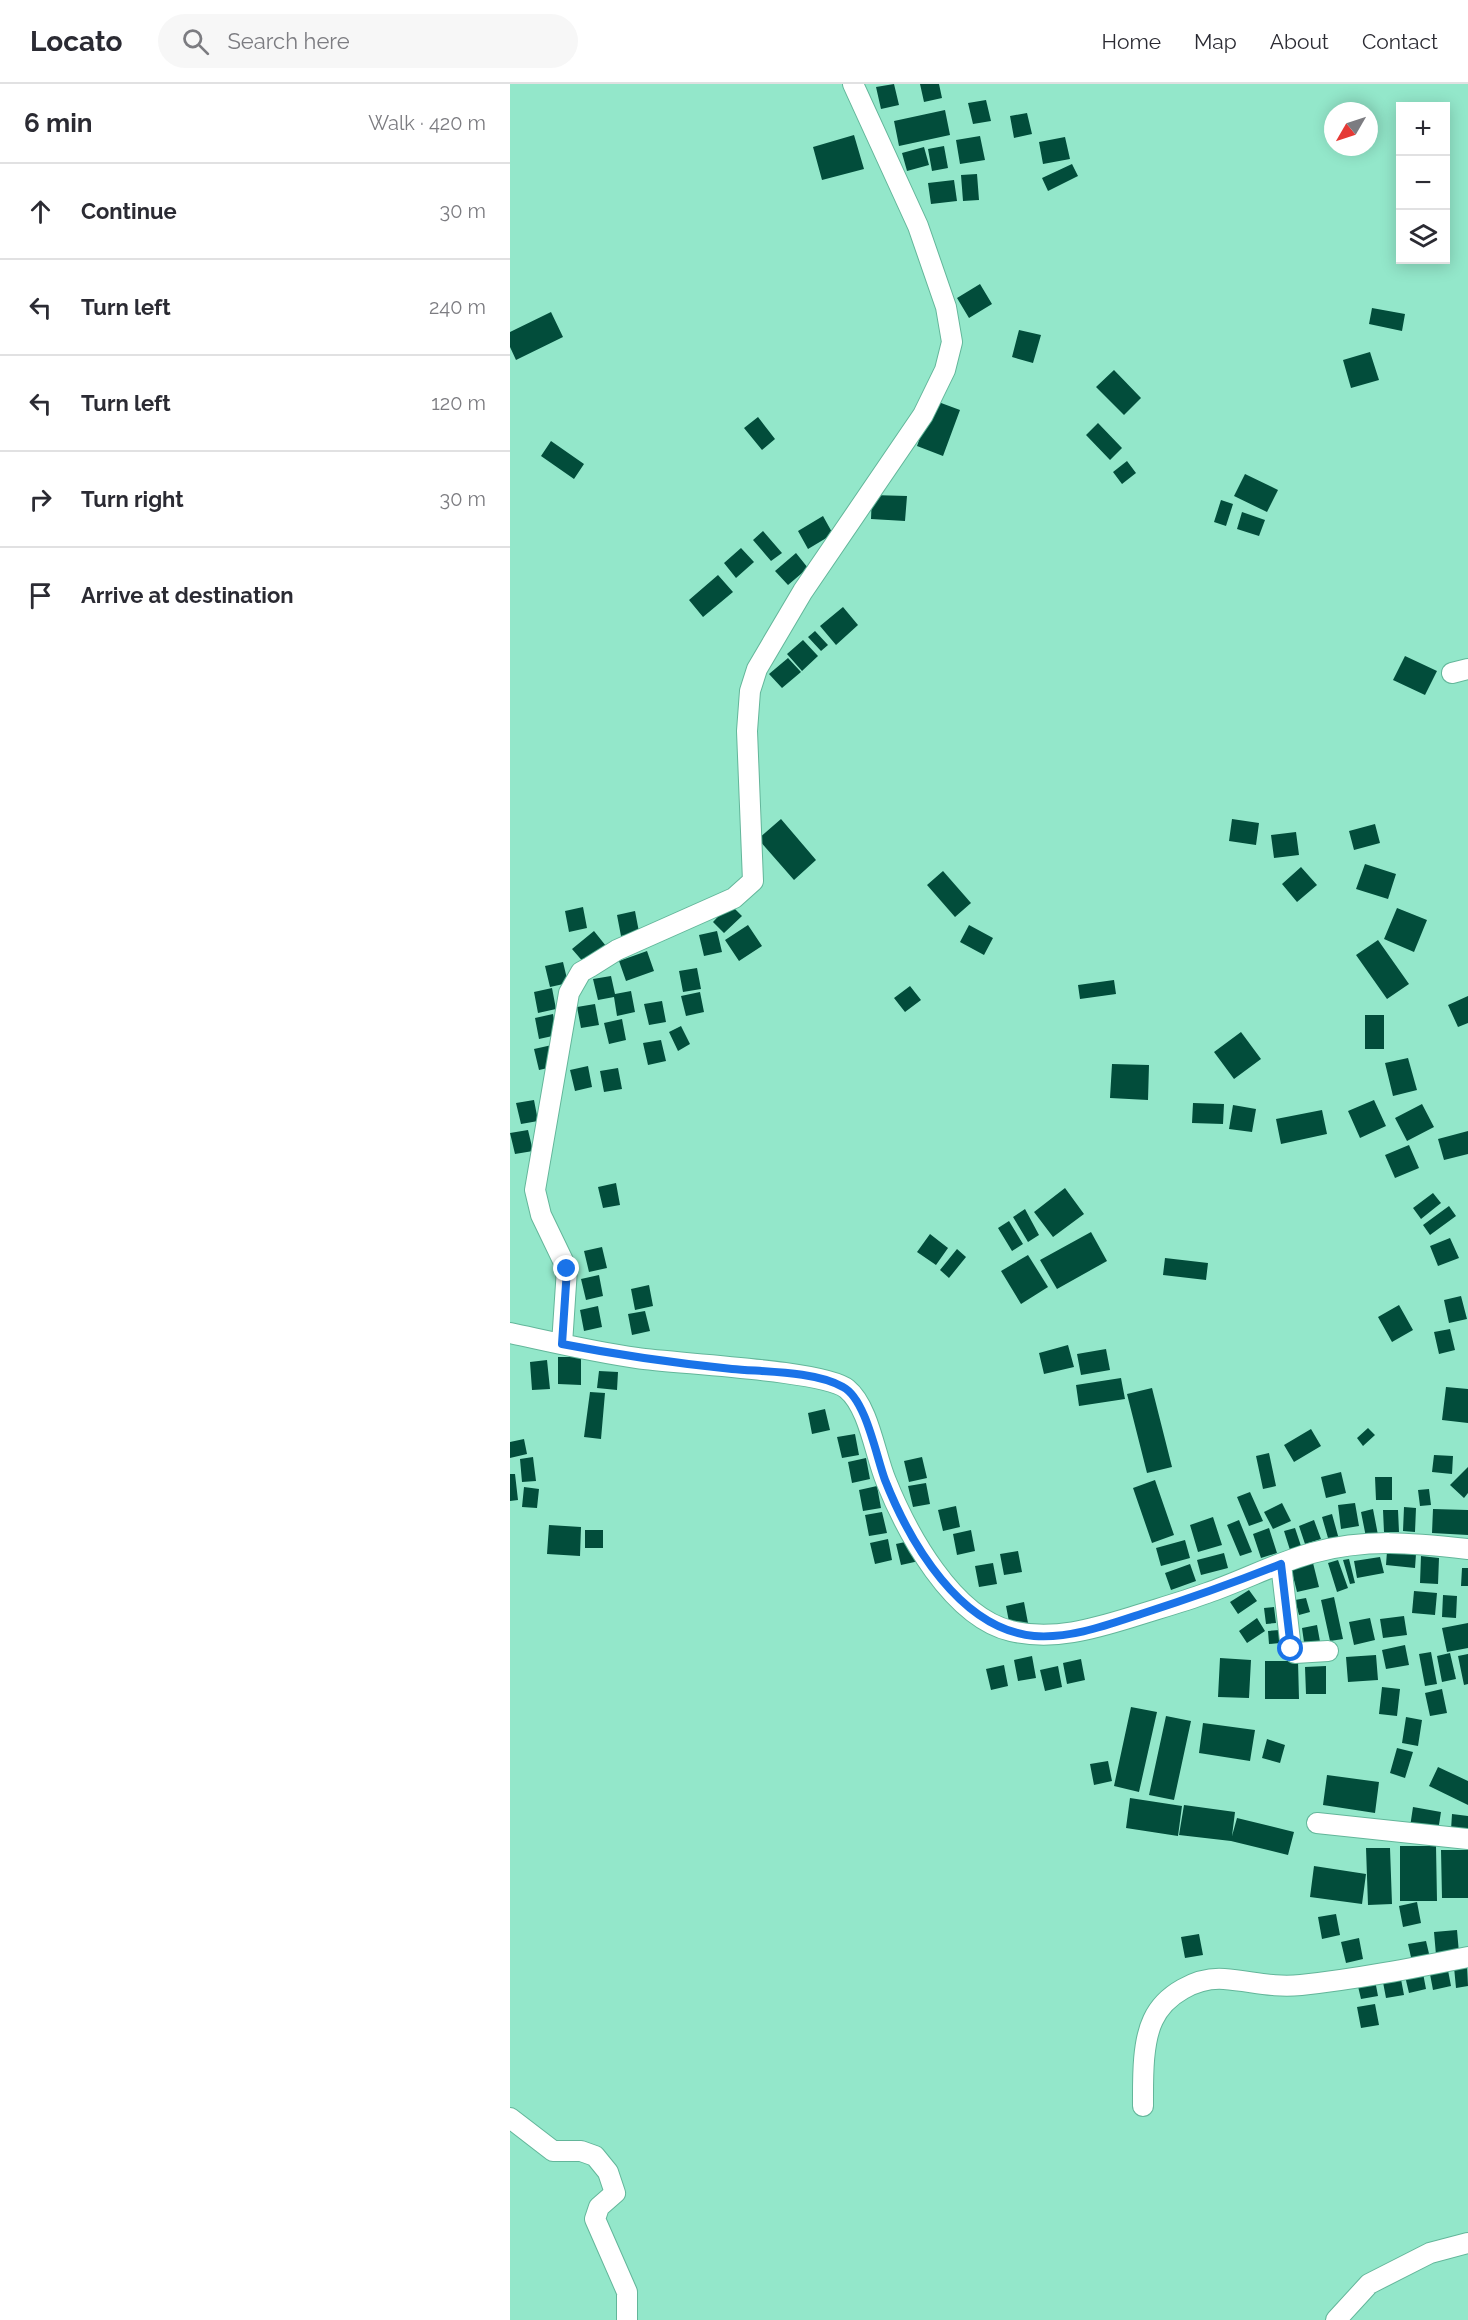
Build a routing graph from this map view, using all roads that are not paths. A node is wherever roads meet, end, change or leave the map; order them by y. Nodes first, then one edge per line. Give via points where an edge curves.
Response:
1 (853, 84) edge
2 (510, 1333) edge
3 (562, 1344) junction
4 (1468, 1549) edge
5 (1281, 1564) junction
6 (1328, 1651) dead end
7 (1317, 1823) dead end
8 (1468, 1839) edge
9 (1468, 1957) edge
10 (1143, 2106) dead end
11 (510, 2118) edge
12 (1468, 2243) edge
13 (627, 2320) edge
14 (1336, 2320) edge

1 - 3 street via 918,226 946,307 952,342 945,370 923,415 803,591 757,669 750,691 747,731 753,881 734,898 617,950 578,977 569,993 535,1190 567,1269
2 - 3 street
3 - 5 street via 635,1358 801,1376 844,1387 856,1398 886,1482 934,1570 962,1603 981,1618 1007,1630 1035,1636 1070,1634 1207,1593
4 - 5 street via 1390,1541 1313,1553
5 - 6 street via 1291,1649 1295,1653
7 - 8 street
9 - 10 street via 1301,1985 1266,1986 1222,1979 1186,1985 1153,2020 1144,2066
11 - 13 street via 548,2149 588,2152 608,2172 615,2192 599,2207 596,2219 627,2292
12 - 14 street via 1430,2253 1369,2284

